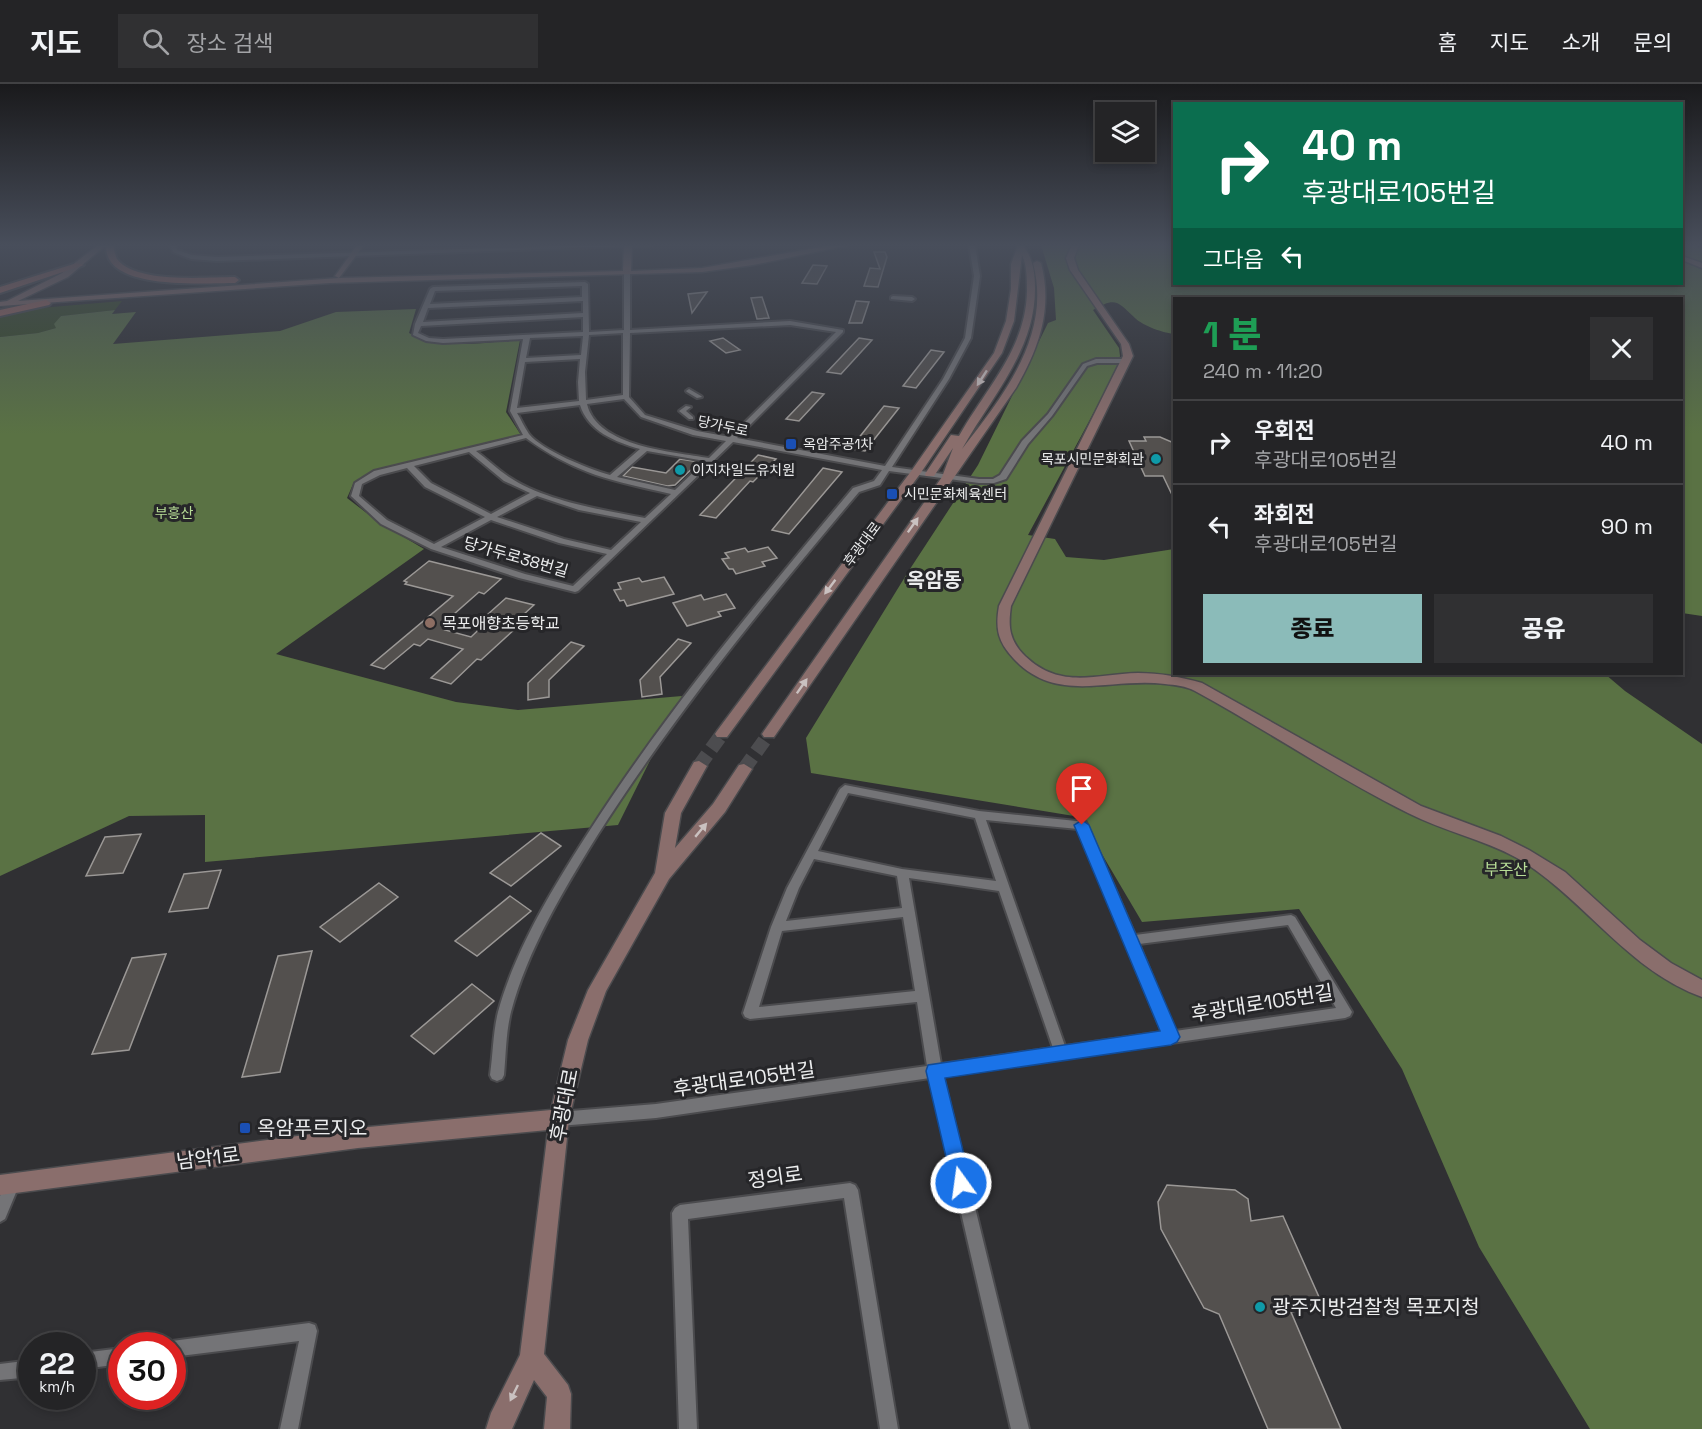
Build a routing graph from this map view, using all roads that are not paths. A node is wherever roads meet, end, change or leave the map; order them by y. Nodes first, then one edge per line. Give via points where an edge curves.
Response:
1 (425, 308) edge
2 (586, 308) edge
3 (628, 308) edge
4 (972, 308) edge
5 (1012, 308) edge
6 (1024, 308) edge
7 (1030, 308) edge
8 (1100, 308) edge
9 (586, 315) junction
10 (418, 324) junction
11 (628, 330) junction
12 (586, 333) junction
13 (527, 336) junction
14 (583, 357) junction
15 (522, 360) junction
16 (1125, 362) junction
17 (690, 391) dead end
18 (626, 397) junction
19 (699, 397) dead end
20 (582, 402) junction
21 (688, 407) dead end
22 (513, 411) junction
23 (691, 418) dead end
24 (527, 436) junction
25 (732, 440) junction
26 (646, 448) junction
27 (471, 450) junction
28 (711, 460) junction
29 (409, 465) junction
30 (885, 468) junction
31 (916, 472) junction
32 (930, 474) junction
33 (947, 477) junction
34 (611, 478) junction
35 (677, 493) junction
36 (536, 494) junction
37 (493, 518) junction
38 (647, 521) junction
39 (434, 547) junction
40 (613, 553) junction
41 (722, 734) tunnel mouth
42 (769, 734) tunnel mouth
43 (699, 766) tunnel mouth
44 (744, 769) tunnel mouth
45 (979, 815) junction
46 (812, 854) junction
47 (902, 873) junction
48 (663, 874) junction
49 (1003, 886) junction
50 (909, 912) junction
51 (777, 927) junction
52 (1131, 940) junction
53 (1702, 989) edge
54 (922, 996) junction
55 (1171, 1037) junction
56 (1061, 1053) junction
57 (935, 1071) junction
58 (497, 1075) dead end
59 (559, 1119) junction
60 (7, 1184) edge
61 (0, 1214) edge
62 (186, 1347) edge
63 (532, 1357) junction
64 (18, 1370) edge
65 (0, 1372) edge
66 (289, 1429) edge
67 (500, 1429) edge
68 (557, 1429) edge
69 (688, 1429) edge
70 (889, 1429) edge
71 (1017, 1429) edge

1 - 10 street
2 - 9 street
3 - 11 street
4 - 30 street via 968,338 946,379
5 -> 31 street, 후광대로 via 998,353
6 - 32 street via 1012,347 993,381
7 - 33 street, 후광대로 via 1016,354 974,420
8 - 16 street via 1125,344
9 - 10 street
9 - 12 street
10 - 13 street via 415,334 428,340
11 - 12 street
11 - 18 street
11 - 25 street, 당가두로38번길 via 790,323 841,331
12 - 13 street
12 - 14 street
13 - 15 street
14 - 15 street
14 - 20 street
15 - 22 street
16 - 33 street, 당가두로 via 1096,361 1085,365 1003,477 979,482
16 - 53 street via 1005,606 1001,629 1008,645 1035,673 1057,682 1083,684 1158,678 1197,686 1415,810 1523,854 1559,877 1634,945
17 - 19 street
18 - 20 street
18 - 25 street, 당가두로 via 643,416
20 - 22 street
20 - 26 street via 586,415 603,431
21 - 23 street via 682,411
22 - 24 street
24 - 27 street, 당가두로38번길
24 - 34 street via 563,461
25 - 28 street, 당가두로38번길
25 - 30 street, 당가두로
26 - 28 street
26 - 34 street
27 - 29 street, 당가두로38번길
27 - 36 street via 507,479
28 - 35 street, 당가두로38번길
29 - 37 street, 당가두로38번길 via 428,485
29 - 39 street, 당가두로38번길 via 377,473 359,483 355,496 384,522
30 - 31 street, 당가두로
30 - 58 street via 877,483 856,490 729,644 665,726 581,851 533,937 505,1013
31 - 32 street, 당가두로
31 -> 41 street, 후광대로
32 - 33 street, 당가두로
42 -> 33 street, 후광대로
34 - 35 street
35 - 38 street, 당가두로38번길
36 - 37 street, 당가두로38번길
36 - 38 street
37 - 39 street, 당가두로38번길
37 - 40 street, 당가두로38번길
38 - 40 street, 당가두로38번길
39 - 40 street, 당가두로38번길 via 477,563 575,589
43 - 48 street, 후광대로 via 673,813
48 -> 44 street, 후광대로 via 719,808
45 - 46 street, 후광대로105번길 via 844,789
45 - 49 street
45 - 52 street, 후광대로105번길 via 1082,825
46 - 47 street
46 - 51 street, 후광대로105번길
47 - 49 street
47 - 50 street
48 - 59 street, 후광대로 via 597,990 578,1040
49 - 56 street
50 - 51 street
50 - 54 street
51 - 54 street, 후광대로105번길 via 750,1013
52 - 55 street, 후광대로105번길
52 - 55 street, 후광대로105번길 via 1291,920 1345,1012
54 - 57 street
55 - 56 street, 후광대로105번길
56 - 57 street, 후광대로105번길
57 - 59 street, 후광대로105번길 via 656,1111
57 - 71 street
59 - 60 street, 남악1로 via 358,1138
59 - 63 street, 후광대로
60 - 61 street
62 - 66 street via 309,1331
63 -> 67 street, 후광대로
63 - 68 street via 559,1394
64 - 65 street
69 - 70 street, 정의로 via 680,1213 850,1190

